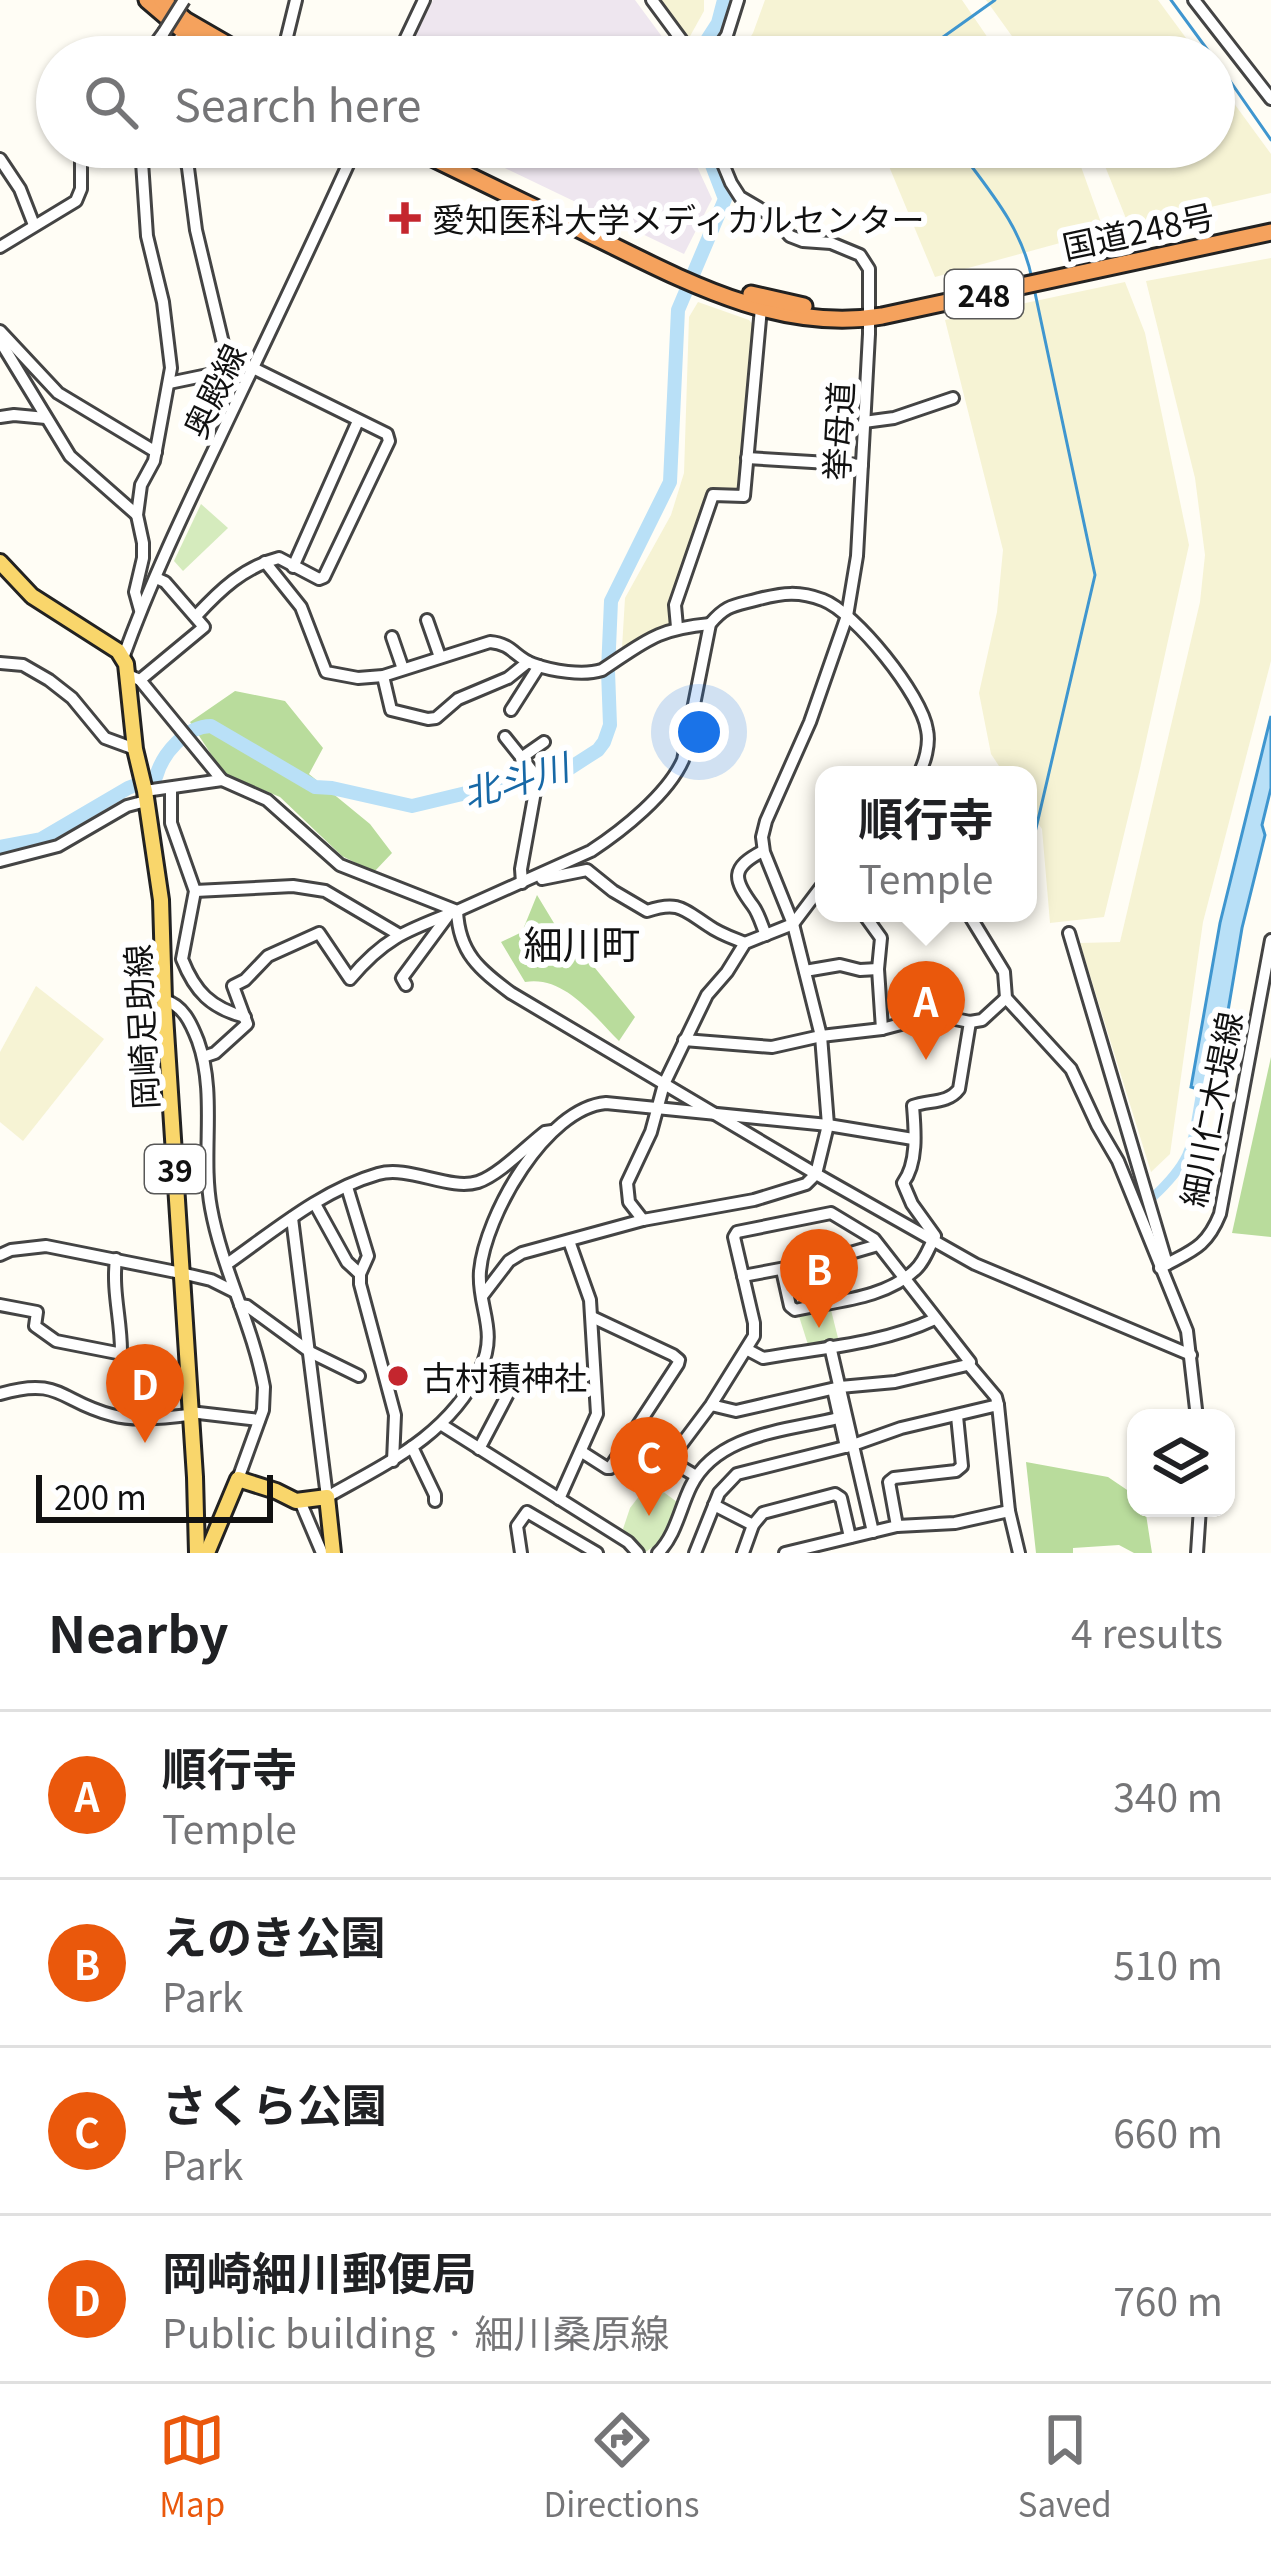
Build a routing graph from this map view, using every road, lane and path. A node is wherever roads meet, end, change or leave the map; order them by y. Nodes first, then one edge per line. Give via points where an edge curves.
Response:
1 (147, 0) edge
2 (162, 0) edge
3 (184, 0) edge
4 (296, 0) edge
5 (424, 0) edge
6 (652, 0) edge
7 (738, 0) edge
8 (1194, 0) edge
9 (188, 35) edge
10 (161, 36) edge
11 (213, 36) edge
12 (287, 36) edge
13 (408, 36) edge
14 (679, 36) edge
15 (727, 36) edge
16 (1222, 36) edge
17 (1235, 52) edge
18 (1271, 98) edge
19 (0, 159) edge
20 (81, 168) edge
21 (142, 168) edge
22 (188, 168) edge
23 (347, 168) edge
24 (455, 168) edge
25 (474, 168) edge
26 (724, 168) edge
27 (1271, 222) edge
28 (34, 225) junction
29 (1271, 232) edge
30 (0, 247) edge
31 (691, 278) junction
32 (761, 308) junction
33 (870, 314) junction
34 (0, 332) edge
35 (0, 341) edge
36 (253, 368) junction
37 (169, 383) junction
38 (953, 398) dead end
39 (0, 399) edge
40 (2, 416) edge
41 (46, 418) junction
42 (358, 422) junction
43 (864, 422) junction
44 (156, 452) junction
45 (747, 458) junction
46 (862, 465) junction
47 (136, 515) junction
48 (0, 562) edge
49 (265, 562) junction
50 (293, 567) junction
51 (156, 578) junction
52 (140, 610) junction
53 (196, 616) junction
54 (847, 616) junction
55 (428, 620) dead end
56 (710, 624) junction
57 (677, 627) junction
58 (392, 637) dead end
59 (440, 656) junction
60 (0, 663) edge
61 (534, 664) junction
62 (403, 669) junction
63 (130, 670) junction
64 (383, 676) junction
65 (511, 710) dead end
66 (505, 737) dead end
67 (544, 742) dead end
68 (135, 749) junction
69 (521, 758) junction
70 (923, 766) edge
71 (222, 780) junction
72 (171, 788) junction
73 (144, 789) junction
74 (764, 851) junction
75 (0, 861) edge
76 (522, 883) junction
77 (195, 891) junction
78 (815, 899) edge
79 (453, 912) junction
80 (867, 922) edge
81 (973, 922) edge
82 (793, 924) junction
83 (1069, 933) dead end
84 (398, 934) junction
85 (766, 935) junction
86 (1271, 940) edge
87 (745, 944) junction
88 (878, 969) junction
89 (805, 971) junction
90 (406, 985) dead end
91 (1006, 998) junction
92 (164, 1000) junction
93 (245, 1017) junction
94 (970, 1022) junction
95 (881, 1029) junction
96 (821, 1036) junction
97 (684, 1040) junction
98 (202, 1057) junction
99 (664, 1084) junction
100 (658, 1108) junction
101 (719, 1115) junction
102 (828, 1125) junction
103 (555, 1131) junction
104 (913, 1139) junction
105 (816, 1174) junction
106 (347, 1187) junction
107 (315, 1204) junction
108 (292, 1218) junction
109 (643, 1220) junction
110 (932, 1240) junction
111 (569, 1241) junction
112 (878, 1245) junction
113 (0, 1256) edge
114 (116, 1259) junction
115 (227, 1264) junction
116 (1163, 1266) junction
117 (782, 1270) junction
118 (182, 1273) junction
119 (360, 1274) junction
120 (743, 1276) junction
121 (904, 1279) junction
122 (483, 1295) junction
123 (237, 1299) junction
124 (0, 1305) edge
125 (592, 1317) junction
126 (935, 1318) junction
127 (830, 1346) junction
128 (748, 1350) junction
129 (310, 1352) junction
130 (1191, 1354) junction
131 (969, 1365) junction
132 (359, 1376) dead end
133 (511, 1388) dead end
134 (837, 1388) junction
135 (0, 1394) edge
136 (711, 1405) junction
137 (998, 1405) junction
138 (1196, 1409) edge
139 (190, 1413) junction
140 (957, 1416) junction
141 (838, 1418) junction
142 (260, 1420) junction
143 (442, 1425) junction
144 (849, 1446) junction
145 (412, 1448) junction
146 (479, 1449) junction
147 (582, 1452) junction
148 (393, 1461) junction
149 (696, 1476) junction
150 (238, 1479) junction
151 (327, 1496) junction
152 (559, 1499) junction
153 (300, 1501) junction
154 (435, 1501) dead end
155 (714, 1505) junction
156 (1009, 1511) junction
157 (1199, 1517) edge
158 (753, 1525) junction
159 (897, 1526) junction
160 (674, 1527) junction
161 (873, 1532) junction
162 (616, 1535) junction
163 (700, 1537) junction
164 (850, 1537) junction
165 (197, 1553) edge
166 (207, 1553) edge
167 (322, 1553) edge
168 (333, 1553) edge
169 (521, 1553) edge
170 (600, 1553) edge
171 (638, 1553) edge
172 (658, 1553) edge
173 (695, 1553) edge
174 (743, 1553) edge
175 (784, 1553) edge
176 (1018, 1553) edge
177 (1197, 1553) edge

1 - 9 highway
2 - 11 highway
3 - 10 street, bridge
4 - 12 street
5 - 13 street
6 - 14 street
7 - 15 street
8 - 16 street
17 - 18 street
19 - 28 street
20 - 28 street via 76,201
21 - 37 street
22 - 37 street via 228,364
23 - 36 street, 奥殿線
24 - 31 highway, 国道248号 / 248
25 - 31 highway, 国道248号 / 248
26 - 33 street, 挙母道 via 740,197 790,236 860,256 869,269
27 - 33 highway, 国道248号 / 248
28 - 30 street
29 - 33 highway, 国道248号 / 248
31 - 32 highway, 国道248号 / 248
31 - 33 highway, 国道248号 / 248 via 790,305
32 - 33 highway, 国道248号 / 248
32 - 45 street
33 - 43 street, 挙母道
34 - 44 street via 58,393
35 - 41 street
36 - 42 street
36 - 51 street, 奥殿線
37 - 44 street
38 - 43 street
39 - 40 street
40 - 41 street
41 - 47 street via 74,461
42 - 50 street
42 - 50 street via 389,441 324,577
43 - 46 street, 挙母道
44 - 47 street
45 - 46 street
45 - 57 street via 744,496 713,495 676,605
46 - 54 street, 挙母道
47 - 52 street
48 - 63 main road via 32,596 118,651
49 - 50 street via 279,558
49 - 53 street
49 - 64 street via 301,607 326,672
51 - 52 street, 奥殿線
51 - 53 street
52 - 63 street, 奥殿線
53 - 63 street via 202,629
54 - 56 street via 791,591 723,608
54 - 70 street via 901,674 927,729
54 - 74 street, 挙母道 via 766,820
55 - 59 street
56 - 57 street
56 - 76 street via 674,779 605,842
57 - 61 street via 592,673
58 - 62 street
59 - 61 street via 490,642 508,644
59 - 62 street
60 - 68 street via 50,680 105,738
61 - 64 street via 428,719 391,710
61 - 65 street
62 - 64 street
63 - 68 main road, 岡崎足助線 / 39
63 - 71 street
66 - 69 street
67 - 69 street
68 - 73 main road, 岡崎足助線 / 39
69 - 76 street via 536,786
71 - 72 street
71 - 79 street via 267,800 340,865
72 - 73 street
72 - 77 street via 171,823
73 - 75 street via 58,846
73 - 92 main road, 岡崎足助線 / 39
74 - 82 street
74 - 85 street, 挙母道 via 743,862 740,885
76 - 79 street
76 - 87 street via 587,870 647,910 681,907
77 - 84 street via 325,891
77 - 93 street via 182,959 215,1007
78 - 82 street
79 - 84 street
79 - 90 street via 402,977
79 - 99 street via 464,948 502,986
80 - 88 street via 881,938
81 - 91 street via 1004,972
82 - 85 street
82 - 89 street
83 - 116 street
84 - 93 street via 350,980 319,933 268,956 233,986
85 - 87 street
86 - 116 street, 細川仁木堤線 via 1220,1214 1198,1247
87 - 97 street
88 - 89 street
88 - 95 street
89 - 96 street
91 - 94 street
91 - 116 street via 1071,1069
92 - 98 street via 179,1007
92 - 118 main road, 岡崎足助線 / 39
93 - 98 street via 242,1031
94 - 95 street via 934,1015
94 - 104 street via 958,1089 913,1106
95 - 96 street
96 - 97 street via 772,1047
96 - 102 street
97 - 99 street
98 - 115 street via 210,1202
99 - 100 street
99 - 101 street
100 - 101 street
100 - 103 street via 590,1106
100 - 109 street via 627,1183 628,1202
101 - 102 street
101 - 105 street
102 - 104 street
102 - 105 street
103 - 106 street via 474,1184 393,1172
103 - 122 street via 487,1237
104 - 110 street via 902,1183
105 - 109 street via 754,1200
105 - 110 street
106 - 107 street
106 - 119 street via 368,1256
107 - 108 street
107 - 119 street
108 - 115 street
108 - 129 street
109 - 111 street
110 - 121 street
110 - 130 street
111 - 122 street via 514,1258
111 - 125 street
112 - 117 street
112 - 120 street via 829,1212 737,1232
112 - 121 street
113 - 114 street via 46,1246
114 - 118 street
114 - 124 street via 118,1353 56,1341 34,1326 37,1312
115 - 123 street
116 - 130 street
117 - 120 street
117 - 121 street via 795,1310
118 - 123 street via 211,1280
118 - 139 main road, 岡崎足助線 / 39
119 - 148 street via 395,1415
120 - 128 street via 755,1329
121 - 126 street
122 - 143 street via 487,1350
123 - 129 street
123 - 142 street via 263,1379
125 - 147 street via 597,1414
125 - 147 street via 679,1360 610,1468
126 - 127 street
126 - 131 street
127 - 128 street via 764,1358
127 - 134 street
128 - 136 street
129 - 132 street
129 - 151 street
130 - 138 street
131 - 134 street
131 - 137 street
133 - 146 street
134 - 136 street via 736,1411
134 - 141 street
134 - 144 street
135 - 139 street via 39,1386 113,1416
136 - 149 street via 672,1457
137 - 140 street
137 - 156 street
139 - 142 street
139 - 165 main road, 岡崎足助線 / 39
140 - 144 street
140 - 159 street via 962,1466 890,1481
141 - 144 street
141 - 149 street via 738,1443
142 - 150 street
143 - 145 street
143 - 146 street
144 - 155 street via 742,1472
144 - 161 street
145 - 148 street
145 - 154 street
146 - 152 street
147 - 152 street
148 - 151 street
149 - 160 street
150 - 153 main road
150 - 166 main road
151 - 153 main road
151 - 168 main road
152 - 162 street
153 - 167 street
155 - 158 street
155 - 163 street
156 - 159 street
156 - 176 street
157 - 177 street
158 - 164 street via 768,1510 839,1495
158 - 174 street
159 - 161 street
160 - 163 street
160 - 172 street
161 - 164 street
162 - 170 street
162 - 171 street
163 - 173 street
164 - 175 street
169 - 170 street via 517,1526 527,1512

